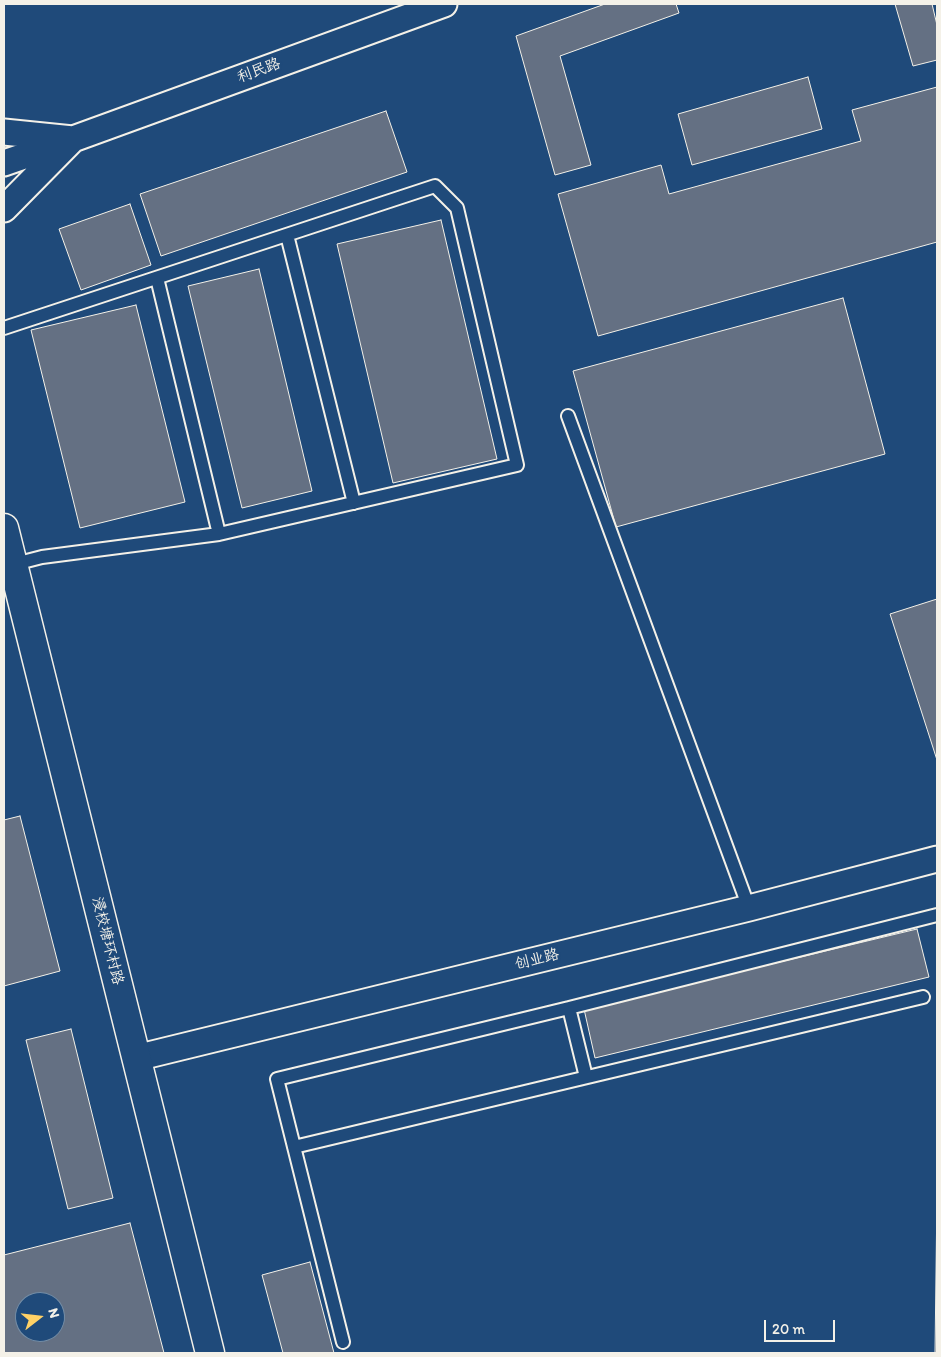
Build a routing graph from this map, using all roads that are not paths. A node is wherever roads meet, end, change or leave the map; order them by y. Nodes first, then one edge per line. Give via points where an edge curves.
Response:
1 (444, 4) edge
2 (4, 132) edge
3 (73, 139) junction
4 (4, 163) edge
5 (4, 209) edge
6 (287, 235) junction
7 (156, 278) junction
8 (4, 328) edge
9 (568, 416) dead end
10 (354, 503) junction
11 (4, 528) edge
12 (219, 534) junction
13 (8, 566) edge
14 (937, 859) edge
15 (749, 908) junction
16 (937, 915) edge
17 (923, 997) dead end
18 (569, 1008) junction
19 (136, 1058) junction
20 (586, 1077) junction
21 (294, 1147) junction
22 (343, 1342) dead end
23 (210, 1353) edge

1 - 3 street, 利民路
2 - 3 street, 利民路
3 - 4 street, 利民路
3 - 5 street, 利民路
6 - 7 lane
6 - 10 lane
6 - 10 lane via 435,186 457,208 516,465
7 - 8 lane
7 - 12 lane
9 - 15 lane
10 - 12 lane
11 - 13 street, 浸校塘环村路
12 - 13 lane via 42,557
13 - 19 street, 浸校塘环村路
14 - 15 street, 创业路
15 - 19 street, 创业路
16 - 18 lane
17 - 20 lane
18 - 20 lane
18 - 21 lane via 277,1079
19 - 23 street, 浸校塘环村路
20 - 21 lane
21 - 22 lane

